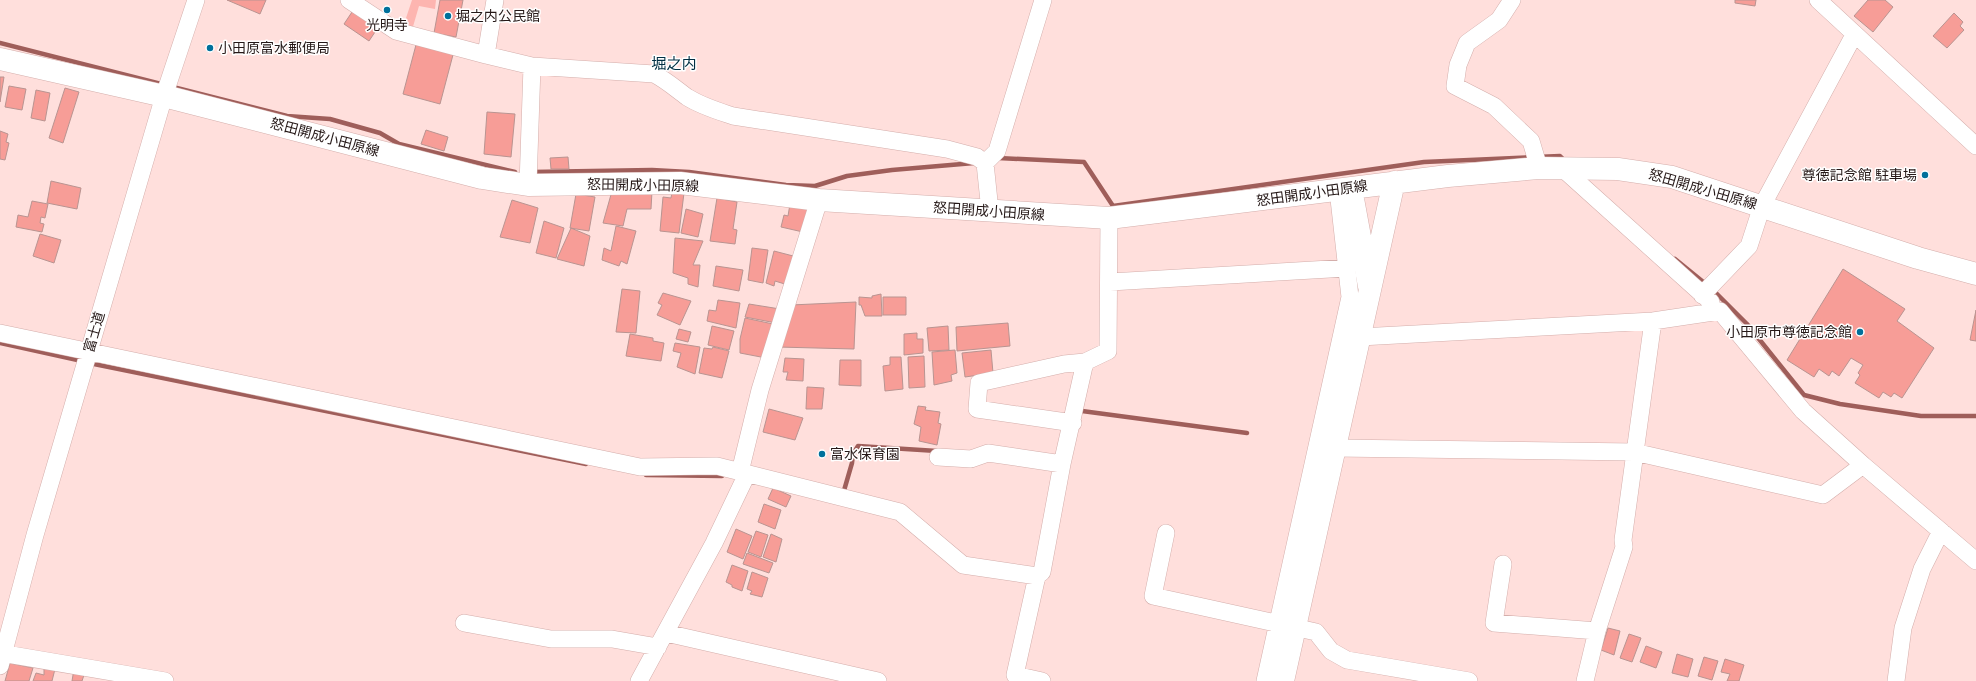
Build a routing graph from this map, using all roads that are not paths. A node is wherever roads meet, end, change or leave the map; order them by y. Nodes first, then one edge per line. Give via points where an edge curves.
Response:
1 (196, 0) edge
2 (349, 0) edge
3 (495, 0) edge
4 (1043, 0) edge
5 (1512, 0) edge
6 (1818, 0) edge
7 (1854, 35) junction
8 (486, 54) junction
9 (0, 59) edge
10 (532, 66) junction
11 (164, 95) junction
12 (1976, 146) edge
13 (986, 163) junction
14 (1561, 167) junction
15 (1539, 168) junction
16 (1394, 182) junction
17 (528, 184) junction
18 (1345, 189) junction
19 (819, 200) junction
20 (1762, 206) junction
21 (990, 211) junction
22 (1109, 218) junction
23 (1347, 268) junction
24 (1976, 274) edge
25 (1110, 282) junction
26 (1371, 293) junction
27 (1702, 294) junction
28 (1720, 311) junction
29 (1653, 321) junction
30 (0, 333) edge
31 (1360, 337) junction
32 (87, 358) junction
33 (1085, 362) junction
34 (1073, 423) junction
35 (1335, 448) junction
36 (1634, 452) junction
37 (938, 457) dead end
38 (1062, 464) junction
39 (1863, 465) junction
40 (744, 473) junction
41 (1941, 531) junction
42 (1166, 533) dead end
43 (1976, 561) edge
44 (1503, 564) dead end
45 (1037, 576) junction
46 (464, 623) dead end
47 (1287, 625) junction
48 (1596, 631) junction
49 (662, 640) junction
50 (1, 658) edge
51 (112, 676) edge
52 (1014, 678) edge
53 (165, 681) edge
54 (639, 681) edge
55 (878, 681) edge
56 (1042, 681) edge
57 (1265, 681) edge
58 (1283, 681) edge
59 (1469, 681) edge
60 (1585, 681) edge
61 (1896, 681) edge

1 - 11 street, 富士道
2 - 8 street via 396,31
3 - 8 street
4 - 13 street via 997,151
5 - 15 street via 1499,20 1467,44 1458,65 1455,86 1494,106 1531,141
6 - 7 street
7 - 12 street
7 - 20 street
8 - 10 street
9 - 11 main road, 怒田開成小田原線
10 - 13 street via 654,74 687,97 708,108 733,116 947,149 977,157
10 - 17 street
11 - 17 main road, 怒田開成小田原線 via 482,178
11 - 32 street, 富士道
13 - 21 street
14 - 15 main road, 怒田開成小田原線
14 - 20 main road, 怒田開成小田原線 via 1618,168 1654,173
14 - 27 street
15 - 16 main road, 怒田開成小田原線
16 - 18 main road, 怒田開成小田原線
16 - 26 main road
17 - 19 main road, 怒田開成小田原線 via 680,182
18 - 22 main road, 怒田開成小田原線
18 - 23 street
18 - 26 main road
19 - 21 main road, 怒田開成小田原線
19 - 40 street via 760,390
20 - 24 main road, 怒田開成小田原線 via 1918,258
20 - 27 street via 1749,246
21 - 22 main road, 怒田開成小田原線
22 - 25 street
23 - 25 street
23 - 47 street via 1350,297
25 - 33 street via 1108,351
26 - 31 main road
27 - 28 street
28 - 29 street
28 - 39 street via 1803,411
29 - 31 street
29 - 36 street
30 - 32 street
31 - 35 main road
32 - 40 street via 640,467 718,466
32 - 50 street, 富士道
33 - 34 street
33 - 34 street via 1064,364 979,383 977,409
34 - 38 street
35 - 36 street
35 - 47 main road
36 - 39 street via 1823,495
36 - 48 street via 1624,547
37 - 38 street via 971,459 988,452
38 - 45 street via 1042,572
39 - 41 street
40 - 45 street via 900,512 963,565
40 - 49 street via 714,543
41 - 43 street
41 - 61 street via 1922,569 1903,628
42 - 47 street via 1153,596
44 - 48 street via 1494,623
45 - 52 street
46 - 49 street via 551,639
47 - 57 street
47 - 58 main road
47 - 59 street via 1316,632 1331,651 1347,660
48 - 60 street
49 - 54 street
49 - 55 street
50 - 51 street
51 - 53 street
52 - 56 street

